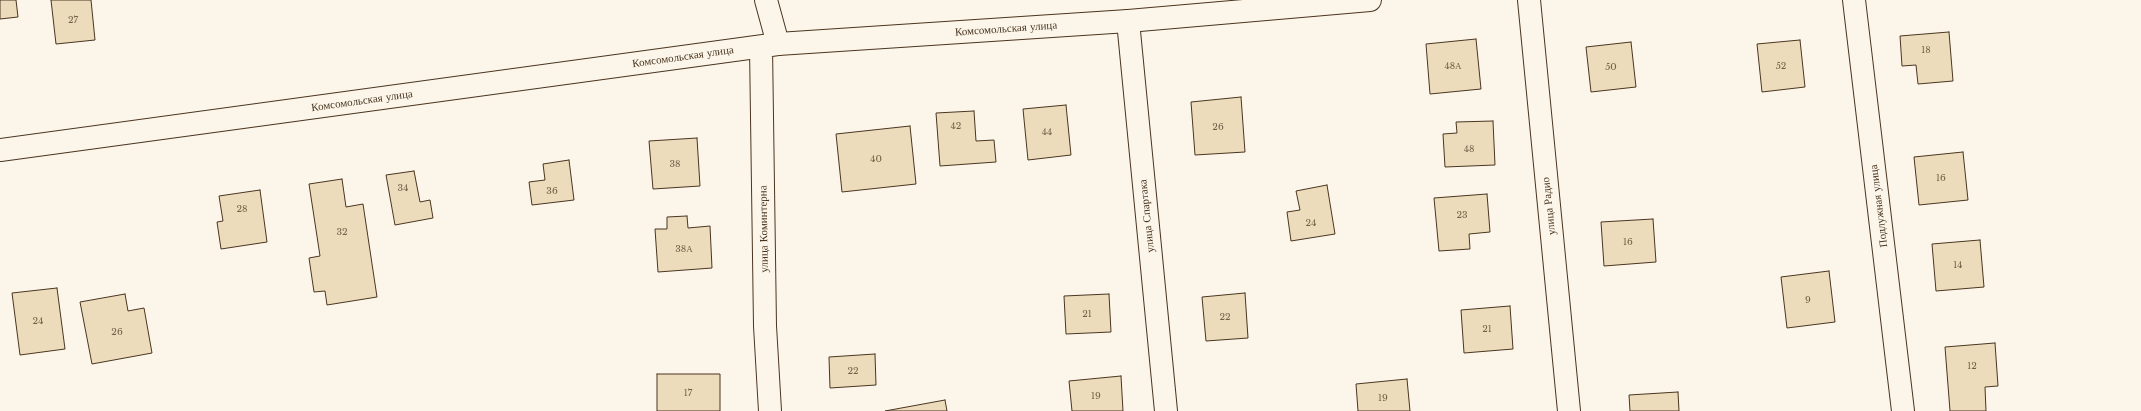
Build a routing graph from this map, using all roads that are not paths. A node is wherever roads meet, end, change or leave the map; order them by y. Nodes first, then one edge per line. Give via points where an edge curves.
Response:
1 (766, 0) edge
2 (1370, 0) edge
3 (1529, 0) edge
4 (1854, 0) edge
5 (1128, 20) junction
6 (769, 46) junction
7 (0, 150) edge
8 (770, 411) edge
9 (1166, 411) edge
10 (1569, 411) edge
11 (1903, 411) edge

1 - 6 street, улица Коминтерна
2 - 5 street, Комсомольская улица
3 - 10 street, улица Радио
4 - 11 street, Подлужная улица
5 - 6 street, Комсомольская улица
5 - 9 street, улица Спартака
6 - 7 street, Комсомольская улица
6 - 8 street, улица Коминтерна via 765,326

